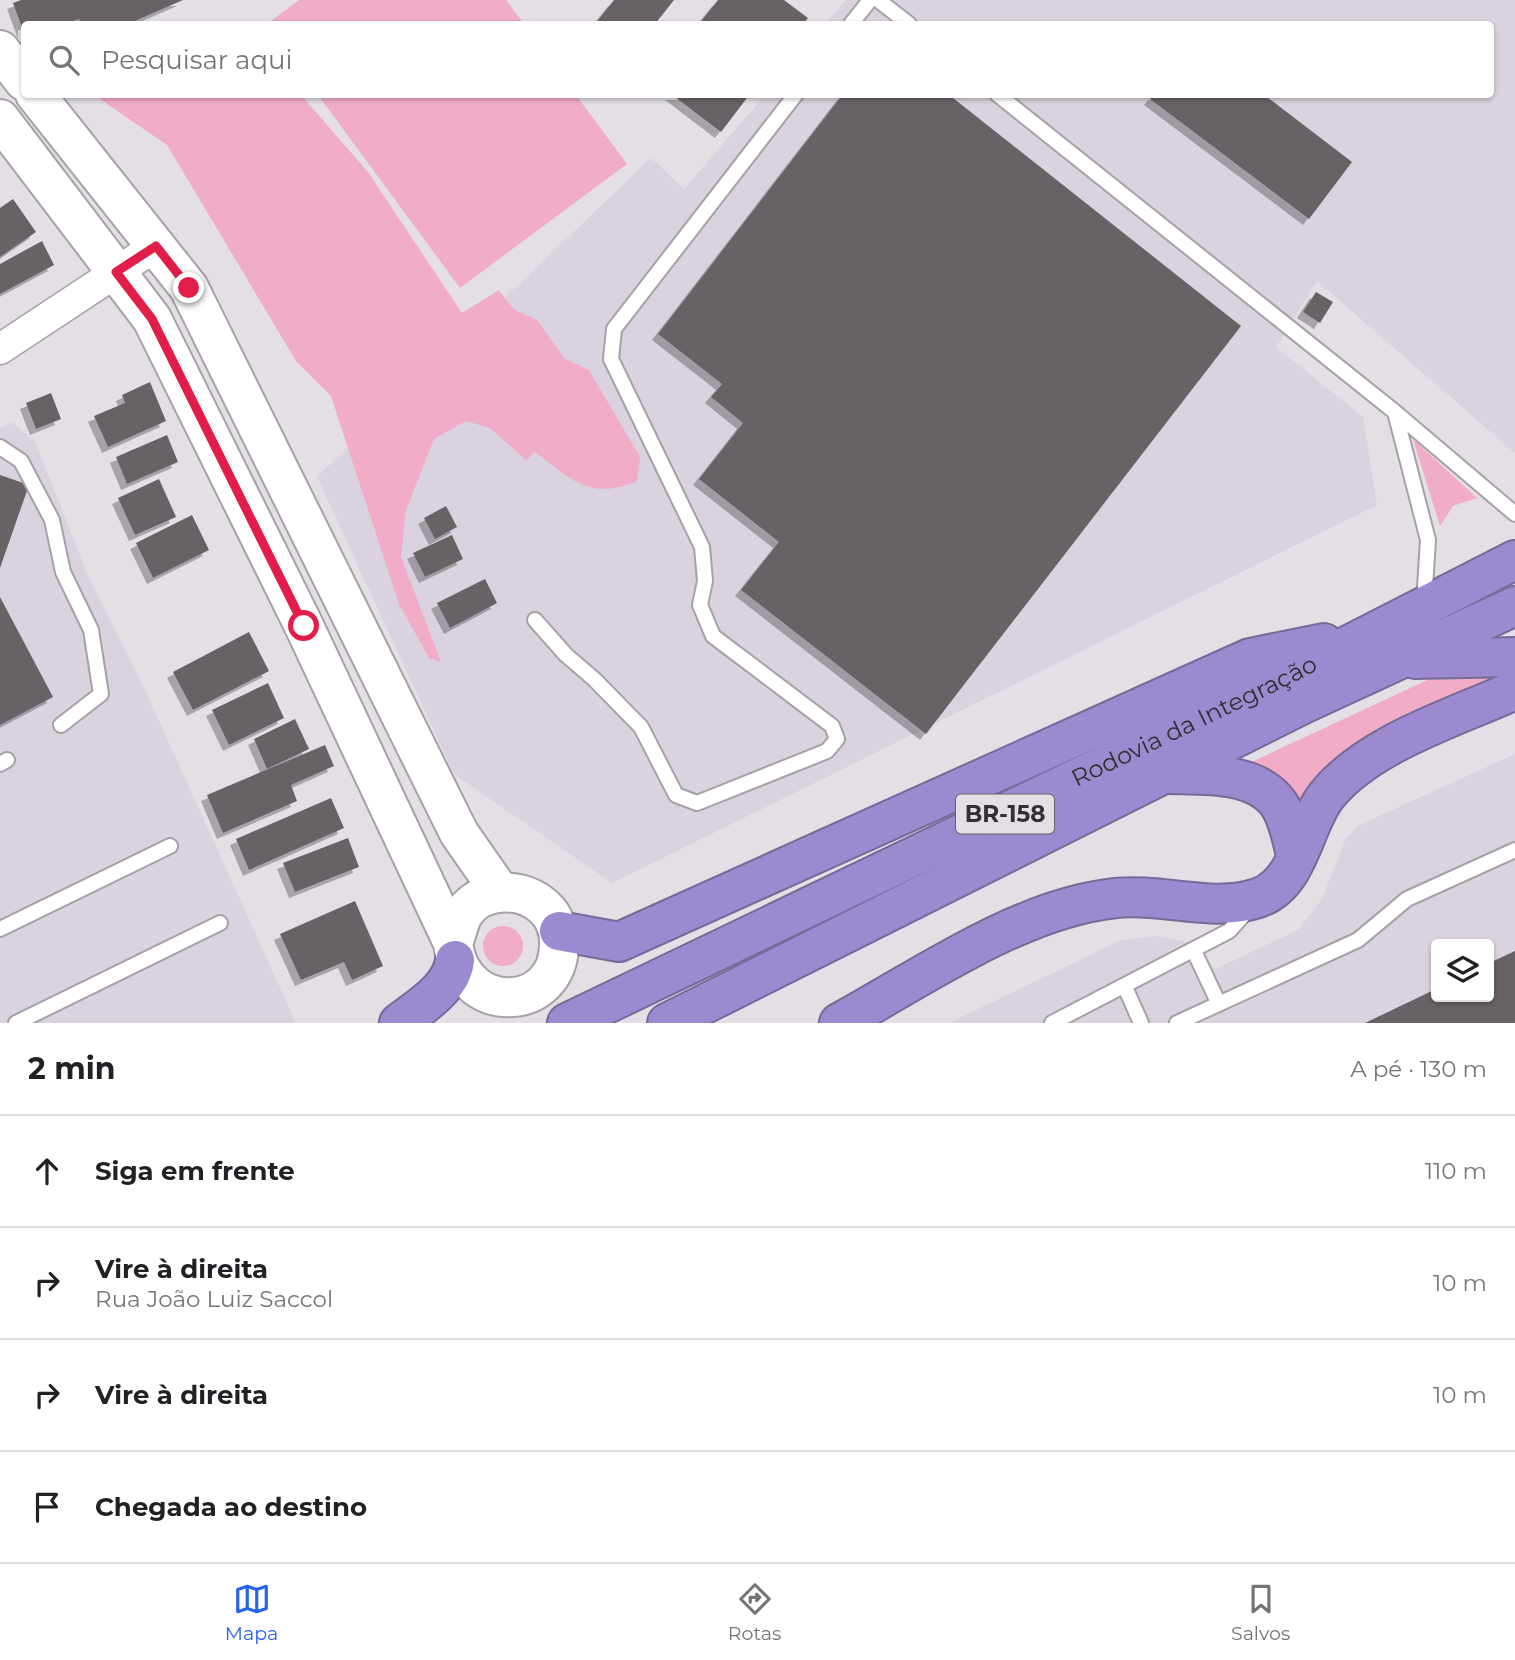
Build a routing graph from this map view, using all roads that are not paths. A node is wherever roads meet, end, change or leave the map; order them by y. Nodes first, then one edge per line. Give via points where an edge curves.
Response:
1 (870, 0) edge
2 (878, 0) edge
3 (853, 21) edge
4 (905, 21) edge
5 (0, 50) edge
6 (21, 77) edge
7 (38, 98) edge
8 (793, 98) edge
9 (1001, 98) edge
10 (0, 119) edge
11 (156, 246) junction
12 (116, 272) junction
13 (0, 349) edge
14 (1395, 412) junction
15 (0, 447) edge
16 (1515, 514) edge
17 (1515, 560) edge
18 (1515, 606) edge
19 (1424, 607) junction
20 (535, 620) dead end
21 (1374, 633) junction
22 (1515, 657) edge
23 (1402, 659) junction
24 (1515, 690) edge
25 (61, 725) dead end
26 (1164, 774) junction
27 (170, 846) dead end
28 (1515, 849) edge
29 (1296, 855) junction
30 (500, 892) junction
31 (1260, 898) junction
32 (220, 923) dead end
33 (0, 929) edge
34 (559, 931) junction
35 (1194, 951) junction
36 (454, 952) junction
37 (548, 979) junction
38 (1125, 987) junction
39 (1218, 1002) junction
40 (497, 1010) edge
41 (16, 1023) edge
42 (399, 1023) edge
43 (557, 1023) edge
44 (567, 1023) edge
45 (667, 1023) edge
46 (839, 1023) edge
47 (1052, 1023) edge
48 (1142, 1023) edge
49 (1177, 1023) edge

1 - 3 lane
2 - 4 lane
5 - 6 street
7 - 11 street
8 - 20 lane via 614,329 611,359 702,547 705,581 700,605 713,636 832,726 837,739 827,751 697,803 676,794 641,727
9 - 14 lane
10 - 12 street
11 - 12 street
11 - 30 street via 189,288 458,833
12 - 13 street
12 - 36 street via 152,319 304,626
14 - 16 lane
14 - 19 lane via 1428,540
15 - 25 lane via 21,461 52,520 64,572 91,629 101,694
17 - 19 highway, Rodovia da Integração / BR-158
18 - 23 highway, Rodovia da Integração / BR-158
19 - 21 highway, Rodovia da Integração / BR-158
21 - 34 highway via 1250,658 619,942
21 - 44 highway, Rodovia da Integração / BR-158
22 - 23 highway
23 - 26 highway, Rodovia da Integração / BR-158
24 - 29 highway via 1378,752 1349,773 1326,796
26 - 29 highway via 1226,775 1252,784 1277,801
26 - 45 highway, Rodovia da Integração / BR-158
27 - 33 lane
28 - 39 lane via 1407,899 1358,940
29 - 31 highway via 1287,876
30 - 34 street via 525,895 546,908
30 - 36 street via 480,899 464,913
31 - 35 lane via 1229,931
31 - 46 highway via 1222,903 1118,898 1066,907 1018,925
32 - 41 lane
34 - 37 street via 559,957
35 - 38 lane
35 - 39 lane
36 - 40 street via 470,985
36 - 42 highway via 454,972 430,1000
37 - 40 street
37 - 43 street via 549,1005
38 - 47 lane
38 - 48 lane
39 - 49 lane

